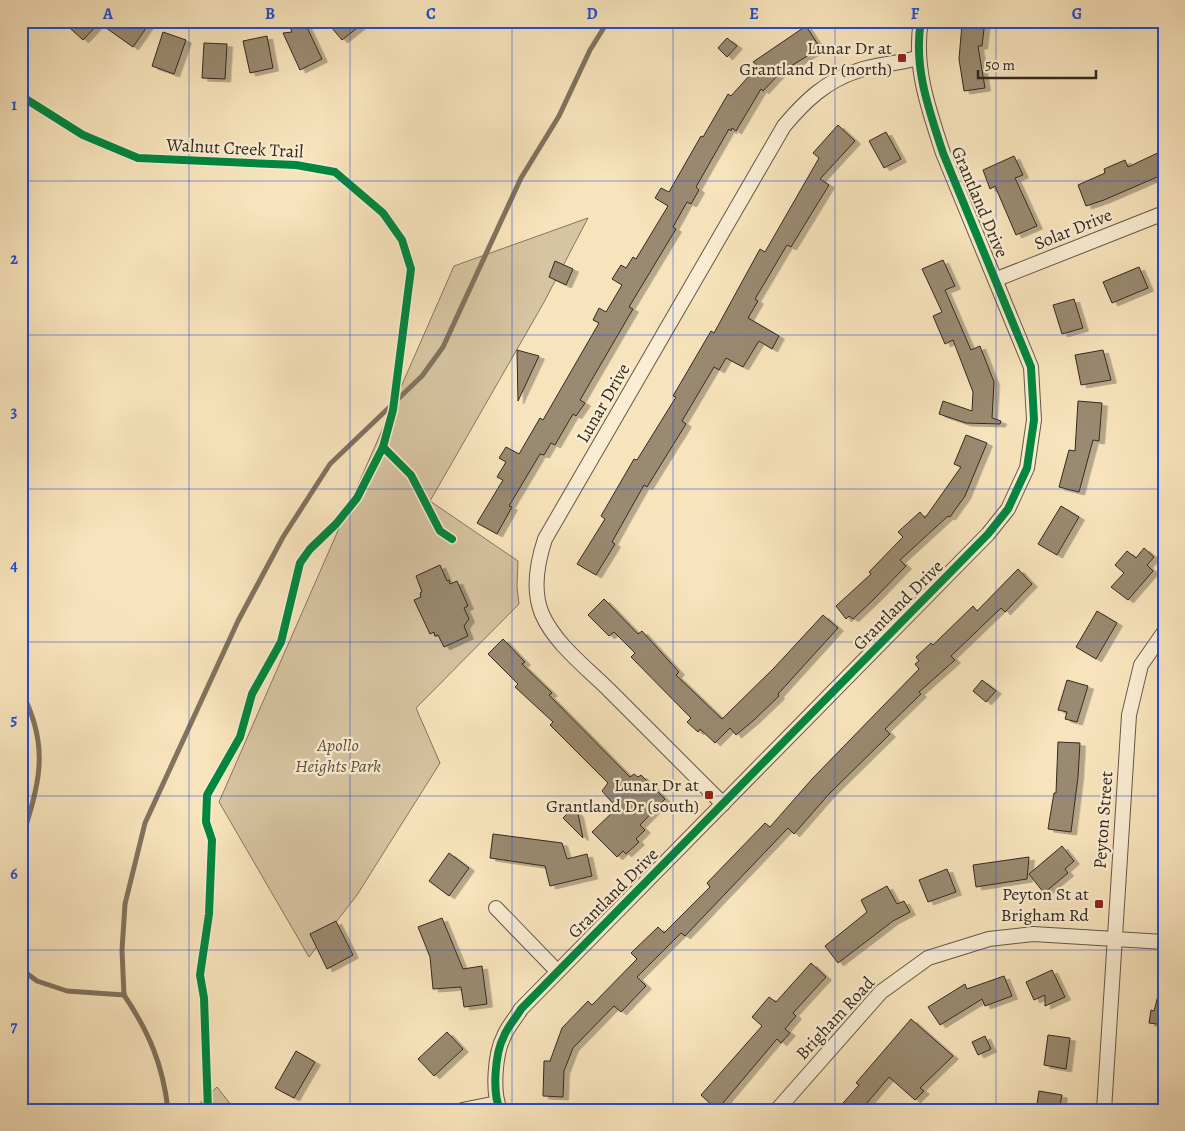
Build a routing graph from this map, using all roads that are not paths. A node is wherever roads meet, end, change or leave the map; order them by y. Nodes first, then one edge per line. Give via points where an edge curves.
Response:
1 (921, 21) edge
2 (917, 58) junction
3 (1164, 213) edge
4 (997, 279) junction
5 (1164, 632) edge
6 (723, 804) junction
7 (496, 908) dead end
8 (1114, 940) junction
9 (1164, 942) edge
10 (557, 971) junction
11 (498, 1106) edge
12 (462, 1110) edge
13 (777, 1110) edge
14 (1104, 1110) edge

1 - 2 street, Grantland Drive
2 - 4 street, Grantland Drive via 943,153
2 - 6 street, Lunar Drive via 858,70 826,85 784,126 545,539 540,555 536,574 537,595 550,628
3 - 4 street, Solar Drive
4 - 6 street, Grantland Drive via 1031,367 1034,420 1027,468 1008,509 988,534
5 - 8 street, Peyton Street via 1141,665 1129,715
6 - 10 street, Grantland Drive
7 - 10 street
8 - 9 street, Brigham Road
8 - 13 street, Brigham Road via 1033,934 989,939 928,958 881,992
8 - 14 street, Peyton Street
10 - 11 street, Grantland Drive via 521,1009 503,1037 495,1080
11 - 12 street

